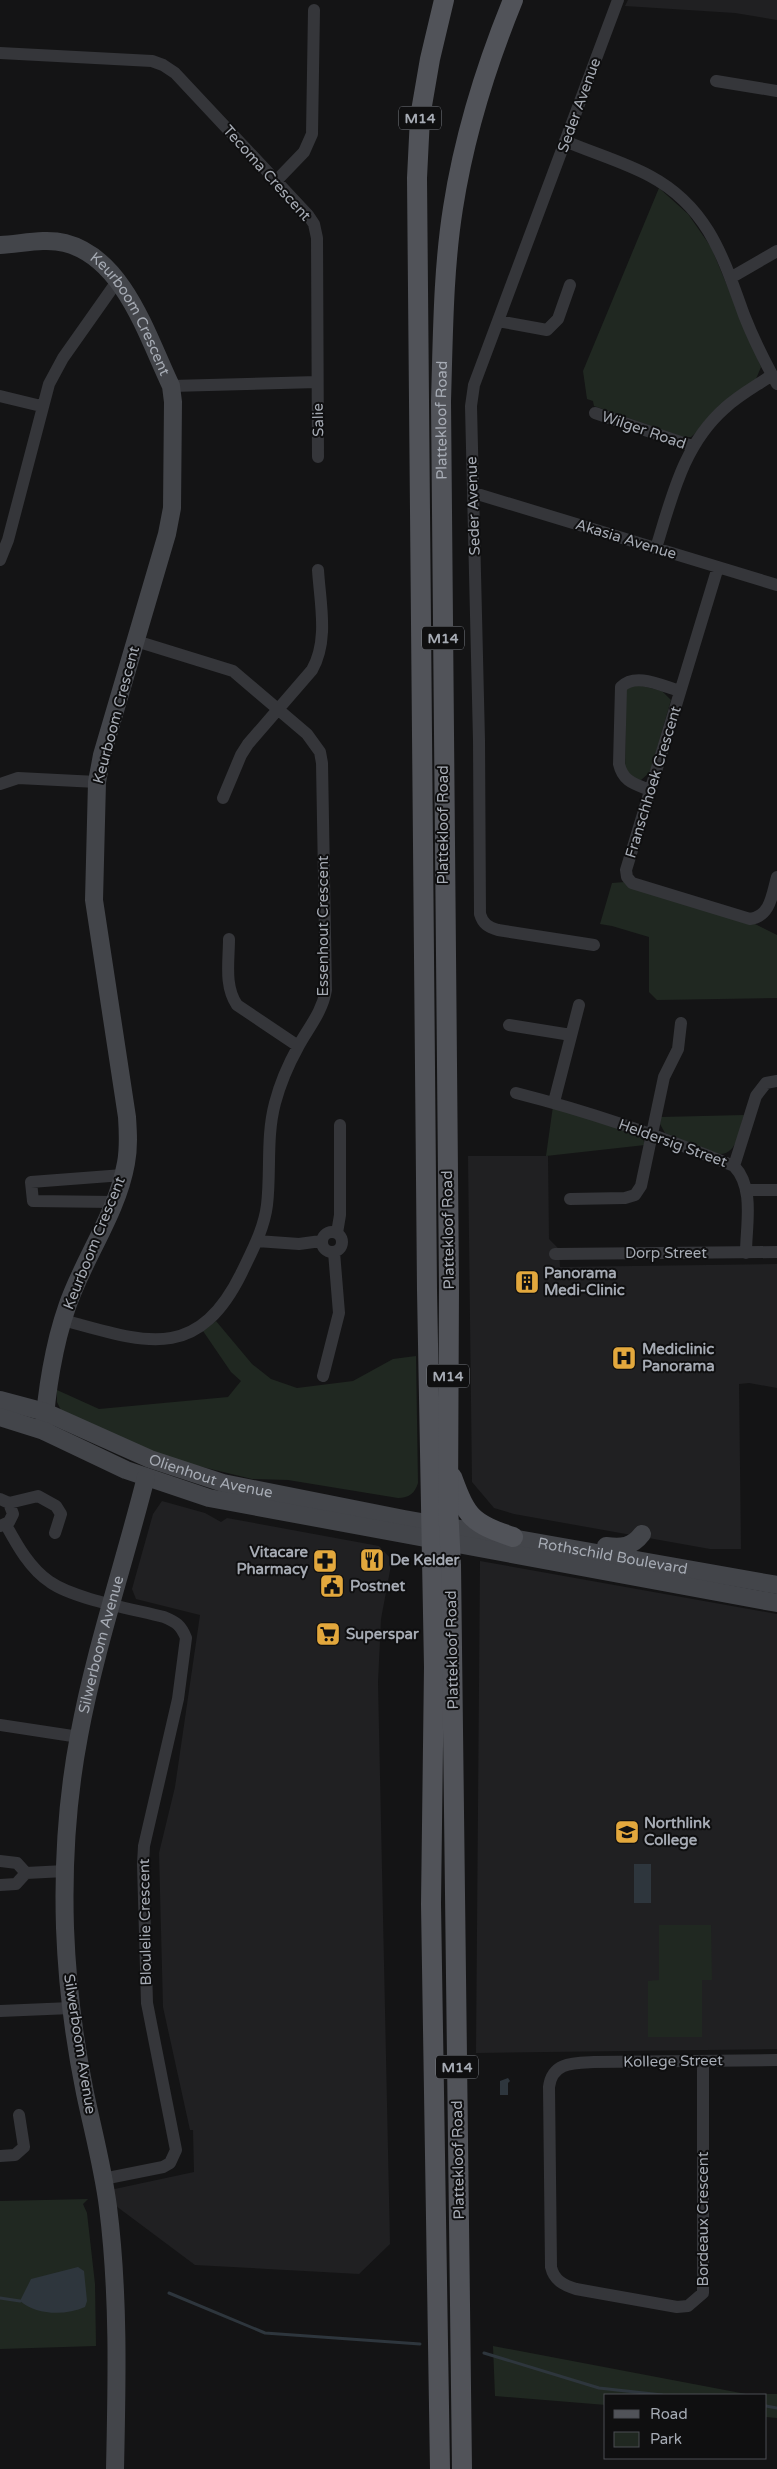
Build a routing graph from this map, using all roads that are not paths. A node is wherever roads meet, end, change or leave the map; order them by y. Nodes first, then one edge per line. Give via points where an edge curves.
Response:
1 (444, 0) edge
2 (513, 0) edge
3 (618, 0) edge
4 (314, 10) dead end
5 (0, 53) edge
6 (716, 81) dead end
7 (777, 91) edge
8 (565, 141) junction
9 (277, 180) junction
10 (0, 245) edge
11 (777, 251) edge
12 (732, 277) junction
13 (118, 280) junction
14 (570, 286) dead end
15 (498, 321) junction
16 (775, 379) edge
17 (317, 382) junction
18 (171, 386) junction
19 (0, 396) edge
20 (42, 406) junction
21 (595, 413) dead end
22 (692, 446) junction
23 (318, 457) dead end
24 (474, 494) junction
25 (656, 548) junction
26 (0, 560) edge
27 (718, 567) junction
28 (318, 570) dead end
29 (777, 585) edge
30 (136, 640) junction
31 (680, 691) junction
32 (278, 709) junction
33 (97, 782) junction
34 (0, 784) edge
35 (650, 790) junction
36 (223, 798) dead end
37 (777, 877) edge
38 (229, 939) dead end
39 (594, 945) dead end
40 (579, 1005) dead end
41 (681, 1023) dead end
42 (509, 1025) dead end
43 (572, 1035) junction
44 (298, 1046) junction
45 (777, 1081) edge
46 (516, 1093) dead end
47 (554, 1102) junction
48 (340, 1125) dead end
49 (653, 1134) junction
50 (734, 1166) junction
51 (123, 1176) junction
52 (747, 1190) junction
53 (777, 1190) edge
54 (570, 1200) dead end
55 (113, 1202) junction
56 (337, 1233) junction
57 (257, 1241) junction
58 (321, 1241) junction
59 (334, 1252) junction
60 (777, 1252) edge
61 (746, 1253) junction
62 (555, 1254) dead end
63 (63, 1320) junction
64 (324, 1376) dead end
65 (0, 1400) edge
66 (45, 1412) junction
67 (0, 1417) edge
68 (44, 1431) junction
69 (93, 1434) junction
70 (99, 1458) junction
71 (448, 1466) junction
72 (182, 1470) junction
73 (146, 1477) junction
74 (175, 1488) junction
75 (4, 1501) edge
76 (133, 1520) junction
77 (3, 1526) edge
78 (55, 1533) dead end
79 (440, 1533) junction
80 (642, 1534) dead end
81 (513, 1537) junction
82 (553, 1544) junction
83 (777, 1585) edge
84 (111, 1603) junction
85 (777, 1603) edge
86 (0, 1725) edge
87 (79, 1737) junction
88 (0, 1861) edge
89 (65, 1871) junction
90 (26, 1873) junction
91 (0, 1885) edge
92 (71, 2008) junction
93 (0, 2011) edge
94 (777, 2060) edge
95 (703, 2061) junction
96 (569, 2063) joint
97 (19, 2115) dead end
98 (0, 2156) edge
99 (103, 2179) junction
100 (115, 2469) edge
101 (440, 2469) edge
102 (462, 2469) edge

1 - 79 main road, Plattekloof Road / M14 via 420,117 417,178
2 - 71 main road, Plattekloof Road / M14 via 495,43 473,120 453,208 444,300 440,401
3 - 8 street, Seder Avenue
4 - 9 street via 312,134 304,152
5 - 9 street, Tecoma Crescent via 152,61 163,65
6 - 7 street
8 - 12 street via 650,176 673,190 711,232
8 - 15 street, Seder Avenue
9 - 17 street, Tecoma Crescent via 308,215 317,238
10 - 13 street, Keurboom Crescent via 66,243 101,263
11 - 12 street
12 - 16 street via 745,316
13 - 18 street, Keurboom Crescent
13 - 20 street via 54,371
14 - 15 street via 558,319 547,330
15 - 24 street, Seder Avenue via 474,385 470,406
16 - 22 street via 724,408
17 - 18 street
17 - 23 street, Salie
18 - 30 street, Keurboom Crescent via 172,508
19 - 20 street
20 - 26 street
21 - 22 street, Wilger Road
22 - 25 street via 678,477
24 - 25 street, Akasia Avenue
24 - 39 street, Seder Avenue via 480,914 482,921 498,930
25 - 27 street, Akasia Avenue
27 - 29 street, Akasia Avenue
27 - 31 street, Franschhoek Crescent
28 - 32 street via 322,644 319,657 312,670
30 - 32 street, Essenhout Crescent via 234,671
30 - 33 street, Keurboom Crescent
31 - 35 street, Franschhoek Crescent
31 - 35 street via 635,679 621,687 621,774
32 - 36 street via 241,755
32 - 44 street, Essenhout Crescent via 315,743 322,763 326,990 318,1015
33 - 34 street via 18,778
33 - 51 street, Keurboom Crescent via 94,900 127,1117 128,1141
35 - 37 street, Franschhoek Crescent via 626,870 632,883 750,919 767,910
38 - 44 street via 229,986 237,1005
40 - 43 street
41 - 49 street via 678,1049 665,1072
42 - 43 street
43 - 47 street
44 - 57 street, Essenhout Crescent via 274,1104 267,1205
45 - 50 street via 766,1083 756,1096
46 - 47 street, Heldersig Street
47 - 49 street, Heldersig Street
48 - 56 street
49 - 50 street, Heldersig Street
49 - 54 street via 641,1186 635,1194 626,1198
50 - 52 street, Heldersig Street via 742,1175
51 - 55 street, Keurboom Crescent
51 - 55 street via 31,1182 33,1201
52 - 53 street
52 - 61 street, Heldersig Street
55 - 63 street, Keurboom Crescent
56 - 58 street via 327,1232
56 - 59 street via 342,1241
57 - 58 street via 299,1244
57 - 63 street, Essenhout Crescent via 225,1303 209,1321 187,1334 145,1341
58 - 59 street via 323,1247
59 - 64 street via 339,1313
60 - 61 street, Dorp Street
61 - 62 street, Dorp Street
63 - 66 street, Keurboom Crescent
65 - 66 street, Olienhout Avenue
66 - 68 street, Keurboom Crescent
66 - 69 street, Olienhout Avenue
67 - 68 street, Olienhout Avenue
68 - 70 street, Olienhout Avenue
69 - 72 street, Olienhout Avenue
69 - 73 street via 133,1461
70 - 73 street, Olienhout Avenue
70 - 76 street via 129,1480 133,1488
71 - 79 main road, Plattekloof Road / M14
71 - 81 main road via 469,1515 485,1526
72 - 73 street via 162,1471
72 - 79 street, Olienhout Avenue via 223,1483
73 - 74 street, Olienhout Avenue
73 - 76 street, Silwerboom Avenue
74 - 76 street via 161,1490 148,1498
74 - 79 street, Olienhout Avenue via 248,1506
75 - 77 street via 13,1514
75 - 78 street via 38,1496 56,1506 61,1514
76 - 84 street, Silwerboom Avenue
77 - 84 street, Bloulelie Crescent via 49,1582
79 - 81 street, Rothschild Boulevard
79 - 85 street, Rothschild Boulevard
79 - 101 main road, Plattekloof Road / M14 via 434,1666 431,1904
79 - 102 main road, Plattekloof Road / M14
80 - 82 street via 625,1547 576,1542
81 - 82 street, Rothschild Boulevard
82 - 83 street, Rothschild Boulevard
84 - 87 street, Silwerboom Avenue
84 - 99 street, Bloulelie Crescent via 176,1623 186,1638 178,1699 144,1846 143,1864 147,2003 176,2150 170,2164 163,2167
86 - 87 street
87 - 89 street, Silwerboom Avenue
88 - 90 street via 17,1863
89 - 90 street
89 - 92 street, Silwerboom Avenue
90 - 91 street via 16,1884
92 - 93 street
92 - 99 street, Silwerboom Avenue
94 - 95 street, Kollege Street
95 - 96 street, Kollege Street
95 - 96 street, Bordeaux Crescent via 705,2287 699,2299 684,2307 576,2288 560,2282 553,2273 549,2087 558,2068
97 - 98 street via 24,2147 15,2155
99 - 100 street, Silwerboom Avenue via 116,2292

